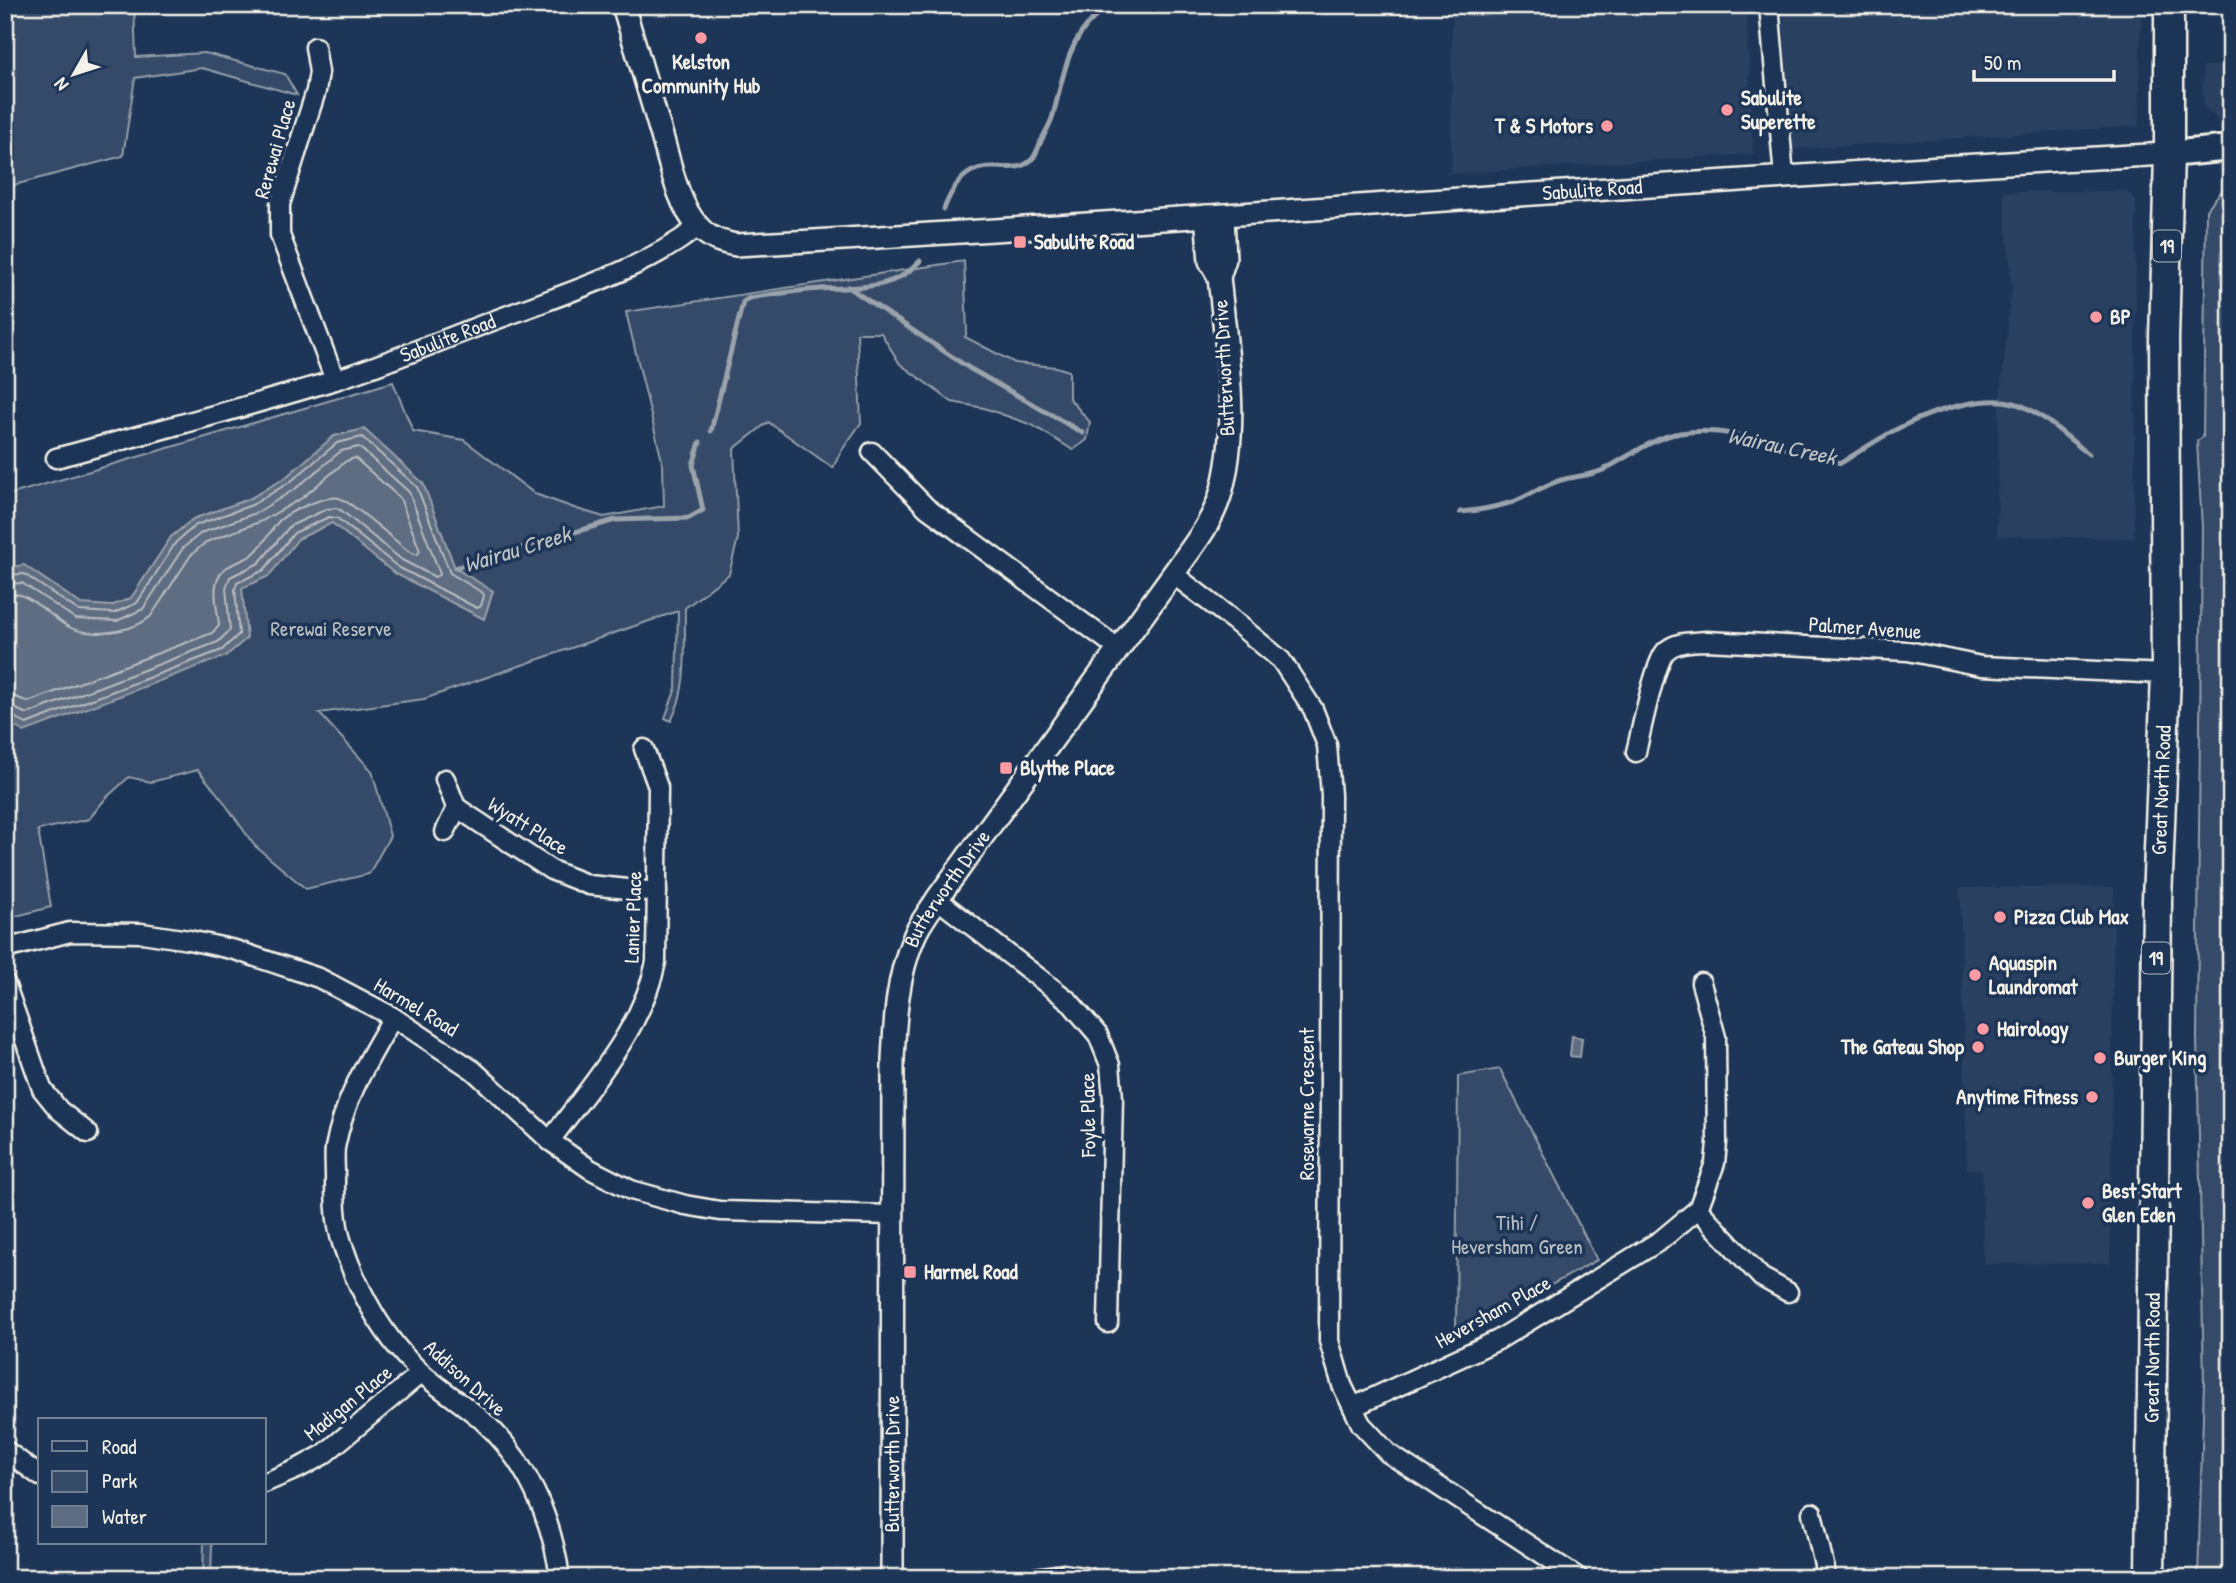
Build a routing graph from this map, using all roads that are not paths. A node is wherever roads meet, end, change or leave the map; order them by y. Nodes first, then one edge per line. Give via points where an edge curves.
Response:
1 (623, 5) edge
2 (1769, 5) edge
3 (2169, 5) edge
4 (315, 47) dead end
5 (2231, 148) edge
6 (2169, 154) junction
7 (1784, 177) junction
8 (1215, 216) junction
9 (698, 227) junction
10 (335, 380) junction
11 (872, 452) dead end
12 (55, 458) dead end
13 (1173, 575) junction
14 (1119, 649) junction
15 (2166, 674) junction
16 (644, 750) dead end
17 (1636, 752) dead end
18 (444, 779) dead end
19 (457, 807) junction
20 (445, 832) dead end
21 (657, 892) junction
22 (937, 900) junction
23 (5, 949) edge
24 (1701, 982) dead end
25 (5, 984) edge
26 (393, 1017) junction
27 (88, 1133) dead end
28 (550, 1140) junction
29 (1699, 1209) junction
30 (893, 1214) junction
31 (1788, 1292) dead end
32 (1108, 1323) dead end
33 (421, 1373) junction
34 (1353, 1407) junction
35 (5, 1450) edge
36 (38, 1475) edge
37 (266, 1482) edge
38 (1812, 1513) dead end
39 (560, 1578) edge
40 (892, 1578) edge
41 (1035, 1578) edge
42 (1090, 1578) edge
43 (1579, 1578) edge
44 (1824, 1578) edge
45 (2150, 1578) edge

1 - 9 street via 673,174
2 - 7 street
3 - 6 main road, Great North Road / 19
4 - 10 street, Rerewai Place via 316,91 280,204 280,235
5 - 6 main road
6 - 7 street, Sabulite Road
6 - 15 main road, Great North Road / 19 via 2164,339
7 - 8 street, Sabulite Road
8 - 9 street, Sabulite Road via 736,245 720,242
8 - 13 street, Butterworth Drive via 1210,261 1219,276 1230,390 1228,460 1211,516
9 - 10 street, Sabulite Road via 652,258
10 - 12 street, Sabulite Road
11 - 14 street via 927,508
13 - 14 street, Butterworth Drive
13 - 34 street, Rosewarne Crescent via 1281,660 1313,709 1327,745 1331,795 1329,1341
14 - 22 street, Butterworth Drive
15 - 17 street, Palmer Avenue via 1981,666 1908,651 1681,643 1665,652
15 - 45 main road, Great North Road / 19 via 2157,900
16 - 21 street, Lanier Place via 658,787
18 - 19 street, Wyatt Place
19 - 20 street, Wyatt Place
19 - 21 street, Wyatt Place via 551,870 589,885
21 - 28 street, Lanier Place via 656,962 646,1001
22 - 30 street, Butterworth Drive via 915,934 895,1005
22 - 32 street, Foyle Place via 1069,1001 1098,1035 1110,1065 1113,1098
23 - 26 street, Harmel Road via 70,932 142,933 189,940 319,978
24 - 29 street via 1716,1037 1717,1143
25 - 27 street via 42,1089
26 - 28 street, Harmel Road via 473,1069
26 - 33 street, Addison Drive via 353,1087 335,1149 335,1201 341,1241 369,1307
28 - 30 street, Harmel Road via 590,1169 631,1190 685,1205 737,1212
29 - 31 street via 1761,1277
29 - 34 street, Heversham Place via 1661,1240 1497,1340
30 - 40 street, Butterworth Drive
33 - 37 street, Madigan Place via 323,1455
33 - 39 street, Addison Drive via 482,1420 514,1455 540,1500 556,1548
34 - 43 street, Rosewarne Crescent via 1361,1424 1388,1453
35 - 36 street
38 - 44 street
41 - 42 street via 1064,1574

